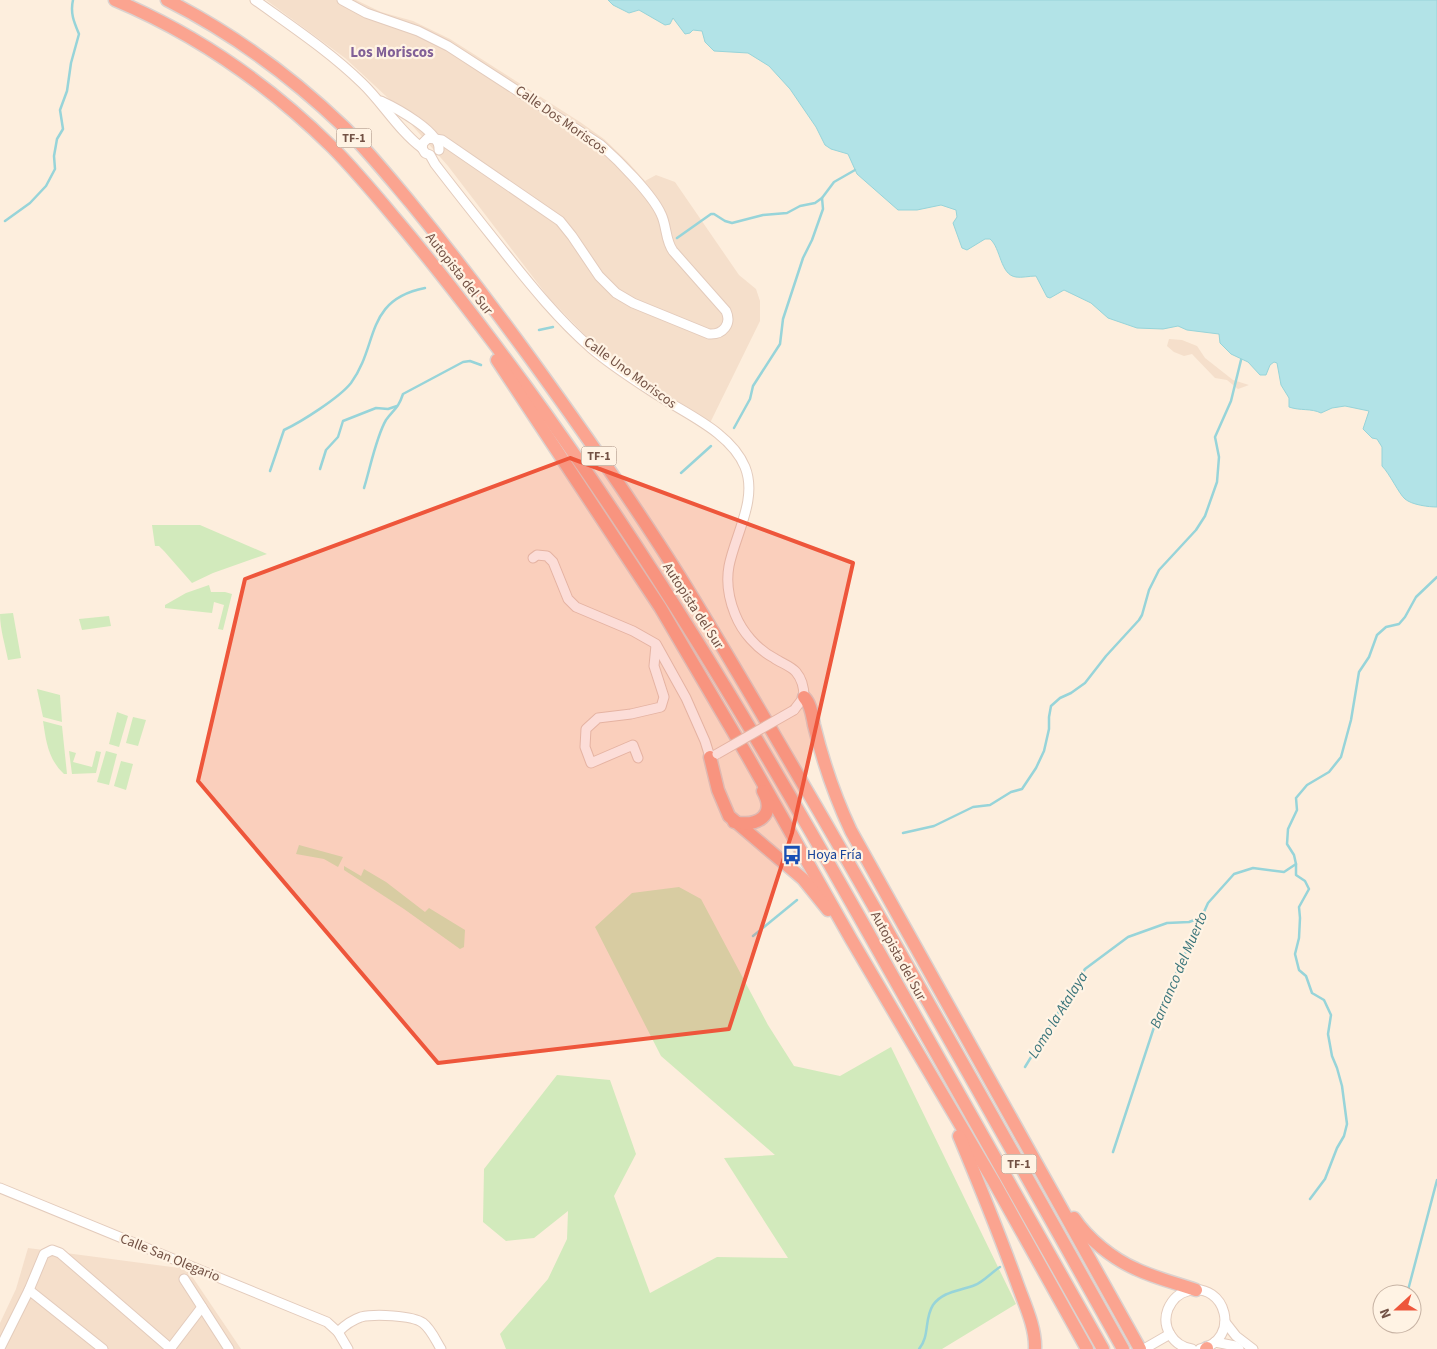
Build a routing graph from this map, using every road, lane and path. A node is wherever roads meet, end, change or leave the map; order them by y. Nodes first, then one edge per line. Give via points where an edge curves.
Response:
1 (115, 0) edge
2 (167, 0) edge
3 (255, 0) edge
4 (342, 0) edge
5 (378, 100) junction
6 (435, 139) junction
7 (422, 148) junction
8 (439, 150) junction
9 (457, 152) junction
10 (430, 155) junction
11 (434, 265) junction
12 (533, 558) dead end
13 (656, 644) junction
14 (804, 697) junction
15 (714, 756) junction
16 (748, 757) junction
17 (638, 758) dead end
18 (734, 822) junction
19 (851, 939) junction
20 (914, 979) junction
21 (986, 1075) junction
22 (940, 1090) junction
23 (1031, 1153) junction
24 (0, 1188) edge
25 (184, 1280) dead end
26 (29, 1290) junction
27 (1196, 1290) junction
28 (202, 1306) junction
29 (1225, 1322) junction
30 (338, 1332) junction
31 (1170, 1334) junction
32 (1207, 1347) edge
33 (0, 1348) edge
34 (228, 1348) edge
35 (103, 1349) edge
36 (170, 1349) edge
37 (348, 1349) edge
38 (441, 1349) edge
39 (1035, 1349) edge
40 (1087, 1349) edge
41 (1103, 1349) edge
42 (1123, 1349) edge
43 (1140, 1349) edge
44 (1144, 1349) edge
45 (1192, 1349) edge
46 (1239, 1349) edge
47 (1254, 1349) edge

1 - 11 highway, Autopista del Sur / TF-1 via 200,43 240,68 278,98 333,147
2 - 20 highway, Autopista del Sur / TF-1 via 230,35 268,62 341,125 425,220 502,319 615,478 679,576 740,674
3 - 5 street, Calle Uno Moriscos via 324,50
4 - 9 street, Calle Dos Moriscos via 448,46 601,145 656,206 672,251 726,311 728,320 725,328 709,334 616,293 599,276 560,221
5 - 6 street via 430,131
5 - 7 street, Calle Uno Moriscos
6 - 7 street via 426,139
6 - 8 street
6 - 9 street via 442,140
7 - 10 street, Calle Uno Moriscos
8 - 9 street via 445,148
8 - 10 street
10 - 14 street, Calle Uno Moriscos via 487,233 564,322 608,360 720,436 739,456 746,468 748,494 747,509 729,568 732,605 753,642 797,672
11 - 16 highway via 660,607
11 - 41 highway, Autopista del Sur / TF-1 via 495,343 609,504 705,652 803,818
12 - 13 street via 547,556 553,562 568,599 576,607
13 - 15 street
13 - 17 street via 654,666 664,697 661,707 598,718 586,729 585,747 591,763 633,745
14 - 15 street, bridge via 794,710
14 - 21 highway via 809,704 832,788 851,831
15 - 18 highway via 721,801
16 - 18 highway via 767,801 766,811 757,822
16 - 19 highway
18 - 19 highway via 803,879
19 - 22 highway
20 - 21 highway
20 - 42 highway, Autopista del Sur / TF-1
21 - 23 highway
22 - 39 highway via 996,1227 1032,1329
22 - 40 highway
23 - 27 highway via 1079,1226 1109,1253 1136,1269
23 - 43 highway
24 - 30 street, Calle San Olegario via 327,1322
25 - 28 street, Calle San Olegario
26 - 33 street
26 - 35 street
26 - 36 street via 44,1254 52,1250 60,1253
27 - 29 street via 1216,1298 1224,1310
27 - 31 street via 1183,1293 1168,1308 1166,1319
28 - 34 street, Calle San Olegario
28 - 36 street
29 - 32 street via 1222,1333
29 - 47 street via 1236,1336
30 - 37 street
30 - 38 street via 362,1317 405,1318 421,1322 428,1328
31 - 44 street
31 - 45 street via 1182,1346
32 - 46 street via 1235,1346

